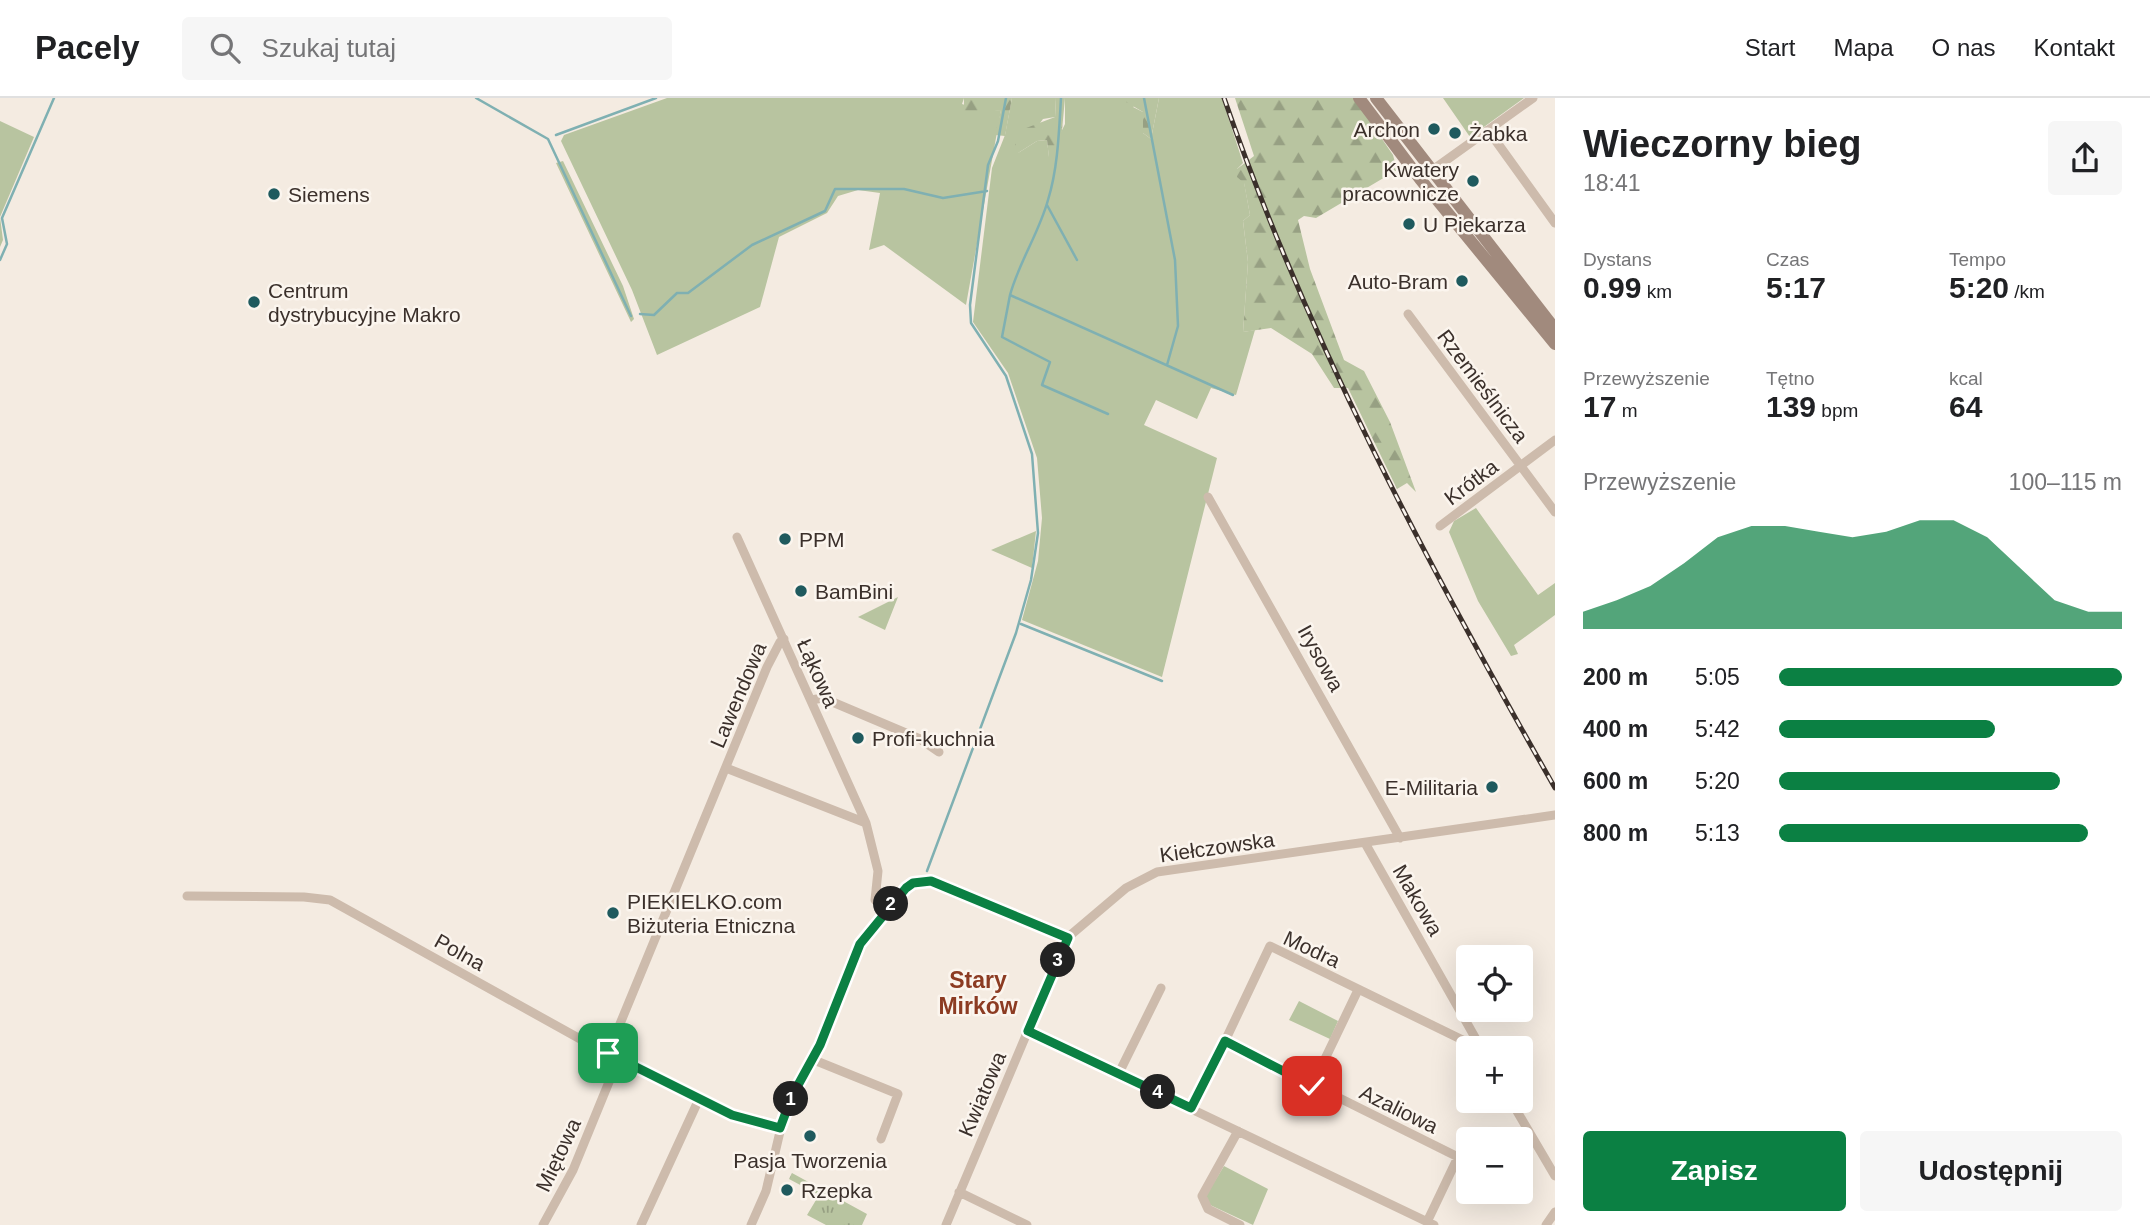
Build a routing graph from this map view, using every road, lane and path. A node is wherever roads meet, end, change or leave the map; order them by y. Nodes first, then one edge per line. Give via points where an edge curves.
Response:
1 (1359, 98) edge
2 (1376, 98) edge
3 (1533, 98) edge
4 (1488, 130) junction
5 (1425, 174) junction
6 (1555, 222) edge
7 (1408, 314) dead end
8 (1555, 329) edge
9 (1555, 344) edge
10 (1555, 440) edge
11 (1521, 466) junction
12 (1208, 497) dead end
13 (1555, 512) edge
14 (1440, 526) dead end
15 (737, 537) dead end
16 (784, 639) junction
17 (811, 699) junction
18 (939, 751) dead end
19 (726, 768) junction
20 (1555, 815) edge
21 (866, 823) junction
22 (1399, 838) junction
23 (1365, 843) junction
24 (187, 896) dead end
25 (886, 910) junction
26 (1068, 938) junction
27 (1161, 988) dead end
28 (1358, 990) junction
29 (1028, 1031) junction
30 (1473, 1036) edge
31 (1456, 1037) edge
32 (1225, 1041) junction
33 (608, 1053) junction
34 (618, 1060) junction
35 (814, 1060) junction
36 (1119, 1073) junction
37 (1312, 1086) junction
38 (699, 1099) junction
39 (1191, 1108) junction
40 (1518, 1113) edge
41 (780, 1128) junction
42 (1238, 1131) junction
43 (881, 1139) dead end
44 (1555, 1176) edge
45 (959, 1192) junction
46 (1555, 1212) edge
47 (1430, 1223) edge
48 (543, 1225) edge
49 (641, 1225) edge
50 (751, 1225) edge
51 (946, 1225) edge
52 (1027, 1225) edge
53 (1240, 1225) edge
54 (1546, 1225) edge

1 - 5 main road
2 - 5 main road
3 - 4 street
4 - 5 street
4 - 6 street
5 - 8 main road
5 - 9 main road
7 - 11 street, Rzemieślnicza
10 - 11 street, Krótka
11 - 13 street, Rzemieślnicza
11 - 14 street, Krótka
12 - 22 street, Irysowa
15 - 16 street, Łąkowa
16 - 17 street, Łąkowa
16 - 19 street, Lawendowa via 767,667
17 - 18 street via 823,698
17 - 21 street, Łąkowa
19 - 21 street
19 - 33 street, Lawendowa
20 - 22 street, Kiełczowska
21 - 25 street, Łąkowa via 878,871 875,900
22 - 23 street, Kiełczowska
23 - 26 street, Kiełczowska via 1145,876
23 - 30 street, Makowa
24 - 33 street, Polna via 331,900
25 - 26 street via 910,885 931,881
25 - 35 street via 856,952
26 - 29 street, Kwiatowa
27 - 36 street
28 - 31 street, Modra
28 - 32 street, Modra via 1270,946
28 - 37 street, Modra
29 - 36 street, Azaliowa
29 - 45 street, Kwiatowa
32 - 37 street, Azaliowa
32 - 39 street
33 - 34 street, Polna
34 - 38 street, Polna
34 - 48 street, Miętowa via 573,1170
35 - 41 street via 792,1096
35 - 43 street via 898,1094
36 - 39 street, Azaliowa
37 - 47 street, Azaliowa via 1458,1157
38 - 41 street, Polna via 732,1115
38 - 49 street
39 - 42 street, Azaliowa
40 - 44 street
41 - 50 street via 766,1191
42 - 47 street, Azaliowa
42 - 53 street via 1202,1196 1208,1209
45 - 51 street, Kwiatowa
45 - 52 street
46 - 54 street

